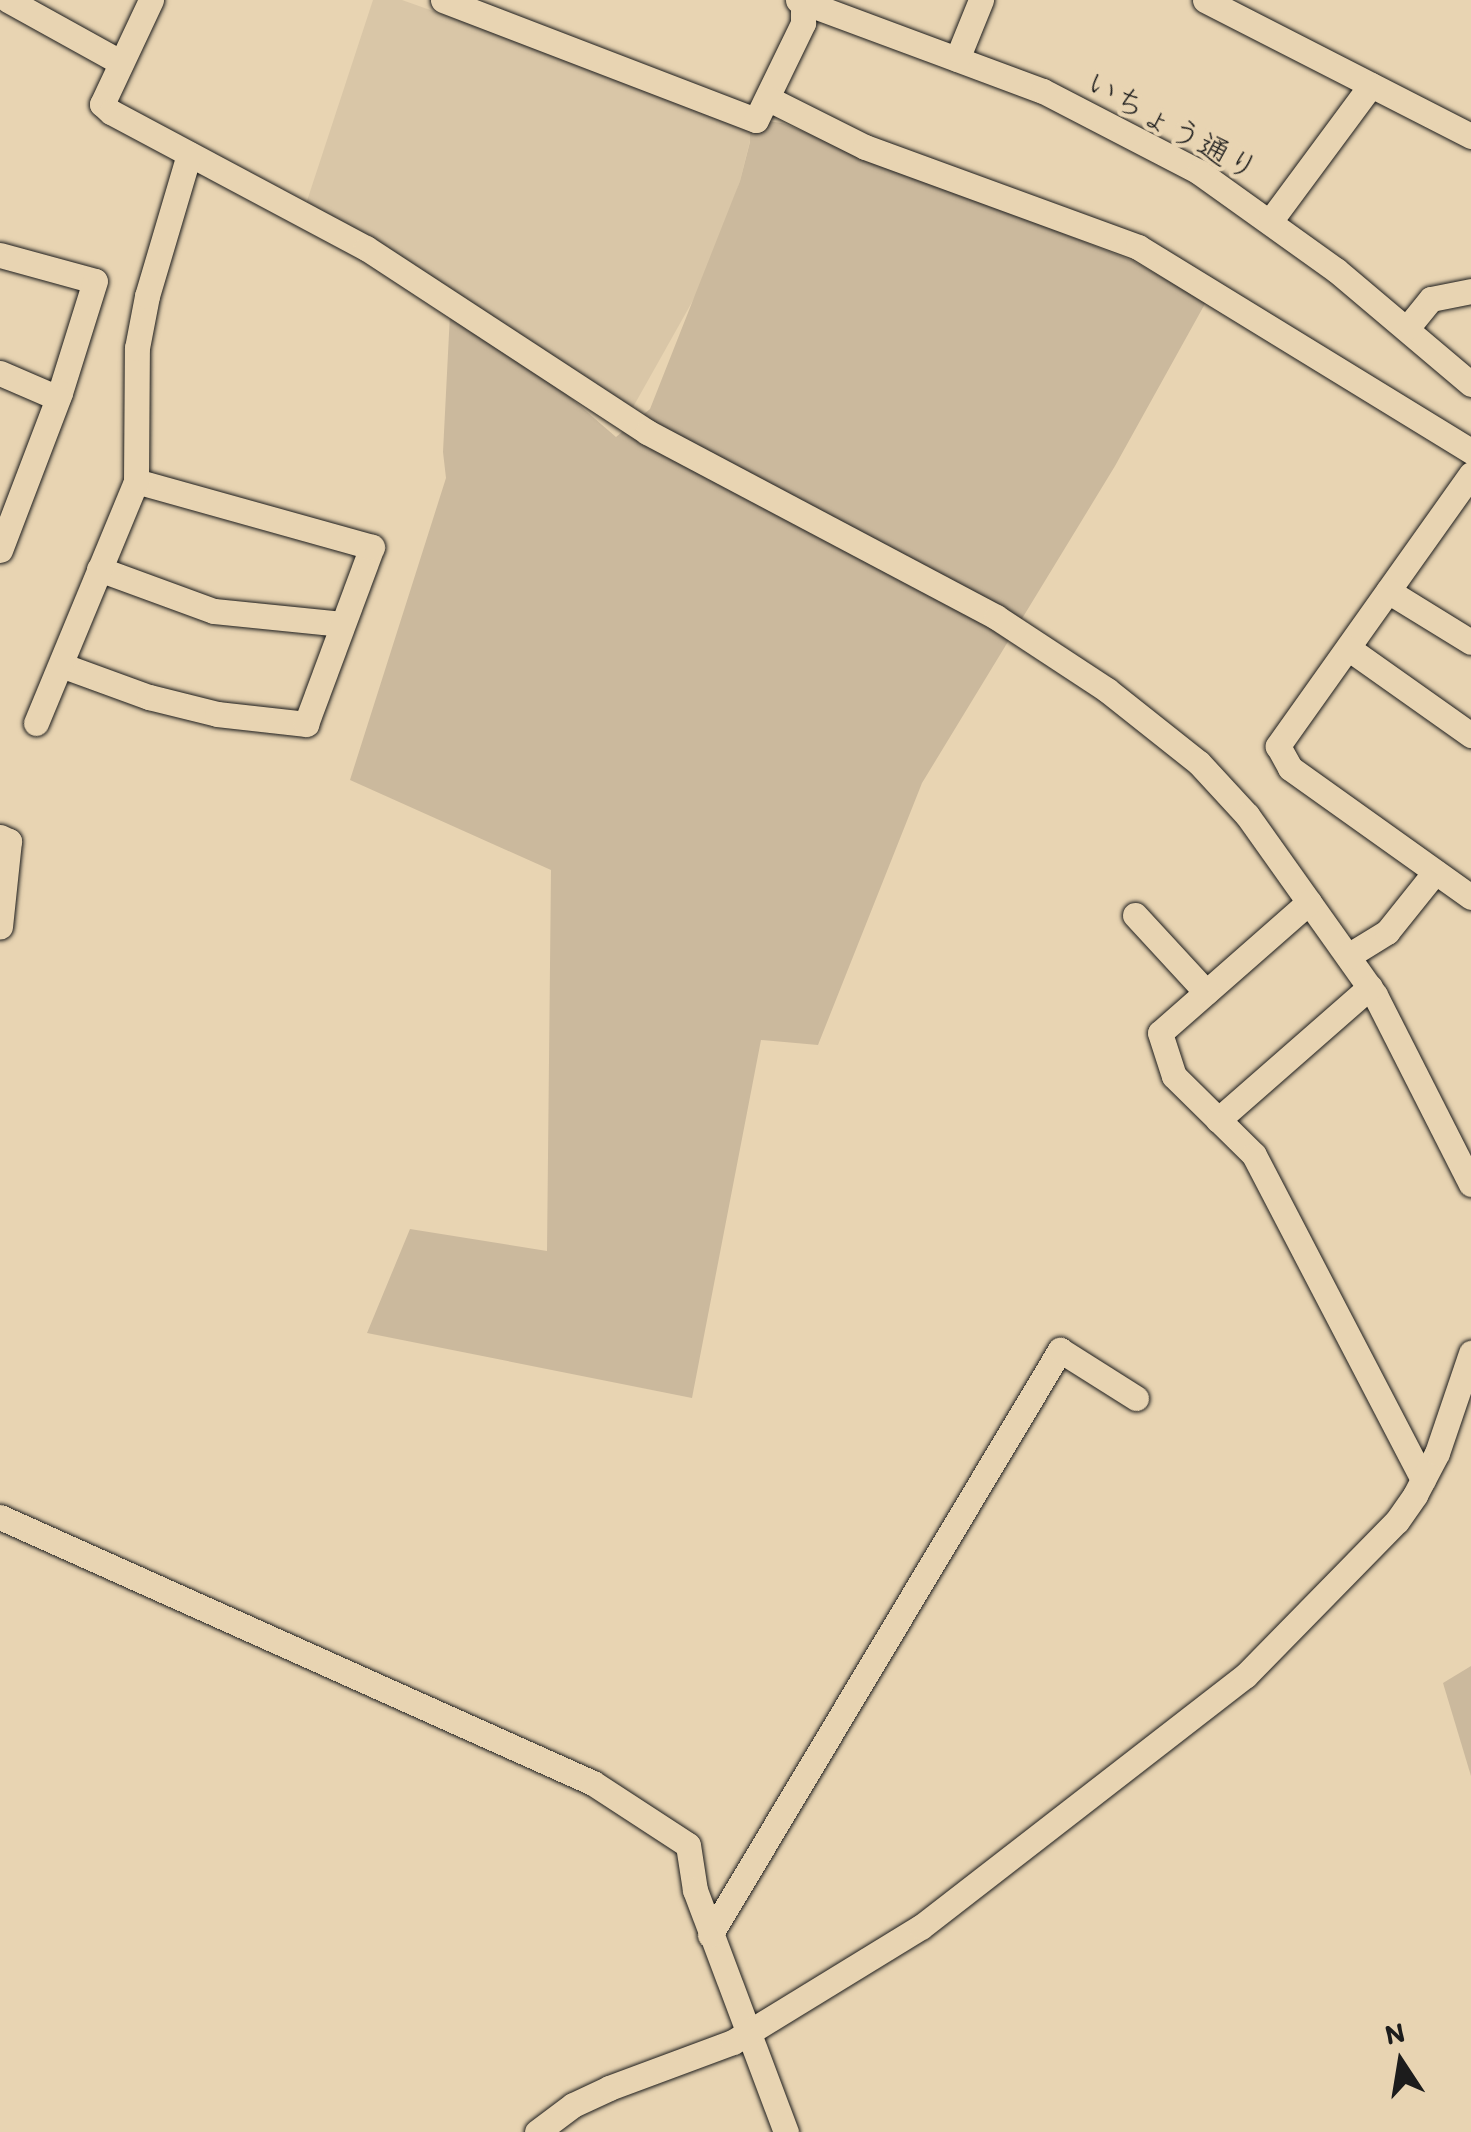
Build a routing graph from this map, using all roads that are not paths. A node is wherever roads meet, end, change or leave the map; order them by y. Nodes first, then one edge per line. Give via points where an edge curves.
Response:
1 (8, 0) edge
2 (151, 0) edge
3 (444, 0) edge
4 (981, 0) edge
5 (1205, 0) edge
6 (801, 1) edge
7 (957, 59) junction
8 (120, 62) junction
9 (1371, 84) junction
10 (768, 99) junction
11 (1471, 136) edge
12 (189, 154) junction
13 (1270, 220) junction
14 (0, 255) edge
15 (1471, 291) edge
16 (1408, 327) junction
17 (0, 373) edge
18 (1471, 384) edge
19 (58, 398) junction
20 (1471, 451) edge
21 (1471, 474) edge
22 (136, 481) junction
23 (7, 508) edge
24 (0, 550) edge
25 (99, 570) junction
26 (1388, 591) junction
27 (342, 624) junction
28 (1471, 642) edge
29 (1348, 648) junction
30 (61, 666) junction
31 (36, 724) dead end
32 (1471, 735) edge
33 (0, 836) edge
34 (1436, 872) junction
35 (1471, 897) edge
36 (1309, 902) junction
37 (1134, 915) dead end
38 (0, 927) edge
39 (1348, 956) junction
40 (1370, 988) junction
41 (1206, 992) junction
42 (1218, 1120) junction
43 (1471, 1184) edge
44 (1471, 1353) edge
45 (1136, 1398) dead end
46 (1423, 1480) junction
47 (0, 1517) edge
48 (710, 1935) junction
49 (746, 2034) junction
50 (537, 2132) edge
51 (786, 2132) edge

1 - 8 street
2 - 8 street
3 - 10 street via 756,120
4 - 7 street
5 - 9 street
6 - 7 street, いちょう通り
6 - 10 street via 803,22
7 - 13 street, いちょう通り via 1128,133
8 - 12 street via 102,104
9 - 11 street
9 - 13 street
10 - 20 street via 865,146 1138,247
12 - 22 street via 137,348
12 - 36 street via 382,258 647,432 996,617 1095,682 1199,763 1247,814
13 - 16 street, いちょう通り
14 - 19 street via 95,282
15 - 16 street via 1431,298
16 - 18 street, いちょう通り
17 - 19 street
19 - 23 street
21 - 26 street
22 - 25 street
22 - 27 street via 372,548
23 - 24 street
25 - 27 street via 214,610
25 - 30 street
26 - 28 street
26 - 29 street
27 - 30 street via 306,724 166,702
29 - 32 street
29 - 34 street via 1278,746 1290,768
30 - 31 street
33 - 38 street via 8,841
34 - 35 street
34 - 39 street via 1387,932
36 - 39 street
36 - 41 street
37 - 41 street
39 - 40 street
40 - 42 street
40 - 43 street
41 - 42 street via 1160,1033 1174,1076
42 - 46 street via 1254,1155
44 - 46 street
45 - 48 street via 1060,1350
46 - 49 street via 1397,1521 1244,1676 921,1927
47 - 48 street via 593,1783 688,1845
48 - 49 street
49 - 50 street via 608,2088
49 - 51 street

